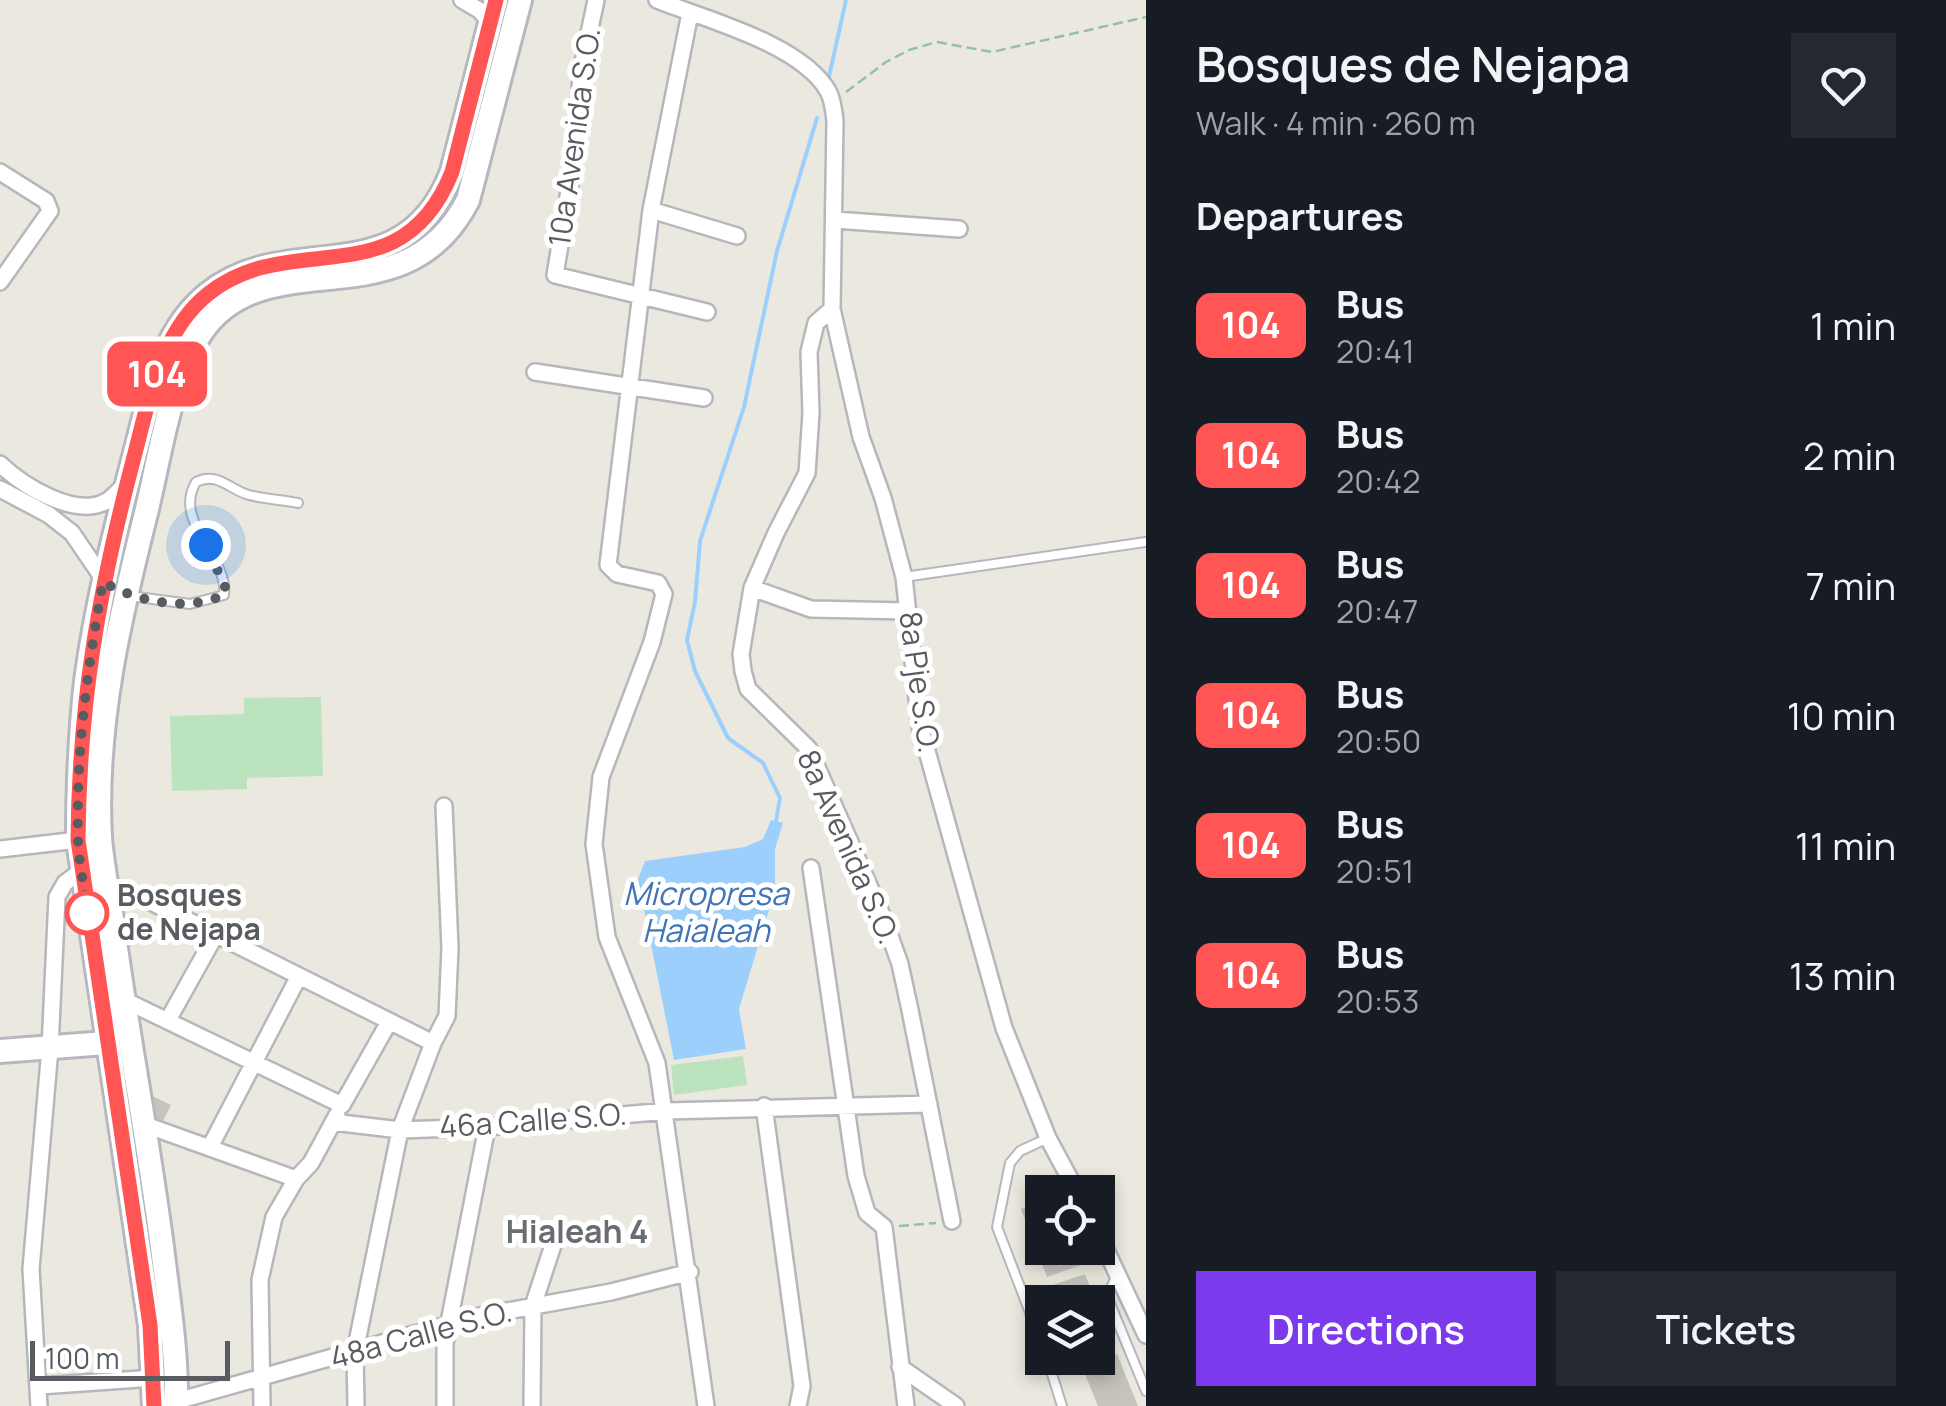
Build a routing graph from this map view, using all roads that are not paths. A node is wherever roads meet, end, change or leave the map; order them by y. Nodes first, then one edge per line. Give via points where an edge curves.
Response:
1 (462, 0) edge
2 (520, 0) edge
3 (596, 0) edge
4 (657, 0) edge
5 (494, 12) edge
6 (690, 13) junction
7 (0, 172) edge
8 (651, 210) junction
9 (834, 220) junction
10 (959, 229) dead end
11 (737, 236) dead end
12 (0, 282) edge
13 (640, 294) junction
14 (832, 309) junction
15 (707, 312) dead end
16 (534, 372) dead end
17 (631, 387) junction
18 (704, 398) dead end
19 (0, 464) edge
20 (128, 483) junction
21 (0, 489) edge
22 (298, 503) dead end
23 (52, 508) junction
24 (1146, 542) edge
25 (904, 577) junction
26 (103, 582) junction
27 (752, 588) junction
28 (125, 595) junction
29 (908, 611) junction
30 (444, 806) dead end
31 (78, 840) junction
32 (0, 849) edge
33 (812, 868) dead end
34 (82, 870) junction
35 (107, 886) junction
36 (216, 934) junction
37 (299, 976) junction
38 (122, 999) junction
39 (168, 1020) junction
40 (389, 1022) junction
41 (106, 1043) junction
42 (432, 1043) junction
43 (50, 1048) junction
44 (0, 1051) edge
45 (252, 1062) junction
46 (929, 1104) junction
47 (342, 1105) junction
48 (848, 1105) junction
49 (764, 1106) junction
50 (667, 1111) junction
51 (333, 1122) junction
52 (143, 1124) junction
53 (487, 1127) junction
54 (400, 1130) junction
55 (1048, 1138) junction
56 (210, 1146) junction
57 (1067, 1175) edge
58 (296, 1178) junction
59 (952, 1221) road end
60 (557, 1233) dead end
61 (1114, 1265) edge
62 (690, 1272) junction
63 (1118, 1273) junction
64 (1025, 1299) edge
65 (532, 1306) junction
66 (451, 1325) junction
67 (1146, 1336) edge
68 (355, 1352) junction
69 (900, 1367) junction
70 (1052, 1375) edge
71 (154, 1378) junction
72 (263, 1379) junction
73 (40, 1386) junction
74 (1146, 1390) edge
75 (165, 1404) edge
76 (39, 1406) edge
77 (262, 1406) edge
78 (356, 1406) edge
79 (444, 1406) edge
80 (532, 1406) edge
81 (706, 1406) edge
82 (798, 1406) edge
83 (906, 1406) edge
84 (956, 1406) edge
85 (1062, 1406) edge

1 - 5 street
2 - 28 main road via 468,200 443,238 409,263 382,272 244,296 203,330 174,401
3 - 13 street, 10a Avenida S.O. via 556,274
4 - 6 street
5 - 20 main road via 452,172 427,218 370,252 271,265 208,294 168,346
6 - 8 street
6 - 9 street, 8a Avenida S.O. via 808,66 831,97
7 - 12 street via 50,210
8 - 11 street
8 - 13 street
9 - 10 street
9 - 14 street, 8a Avenida S.O.
13 - 15 street
13 - 17 street
14 - 25 street, 8a Pje S.O. via 860,438
14 - 27 street, 8a Avenida S.O. via 816,322 809,352 807,473
16 - 17 street
17 - 18 street
17 - 50 street via 608,565 618,574 658,583 664,594 601,777 594,844 607,937 657,1063
19 - 23 street
20 - 23 street via 106,502
20 - 26 main road
21 - 23 street
22 - 28 lane via 245,494 217,478 196,482 194,519 224,595 190,604
23 - 26 street
24 - 25 lane
25 - 29 street, 8a Pje S.O.
26 - 28 street
26 - 31 main road via 86,680
27 - 29 street via 811,609
27 - 46 street, 8a Avenida S.O. via 741,654 748,689 818,766 900,964
28 - 35 main road via 101,760
29 - 55 street, 8a Pje S.O. via 920,726 973,924
30 - 42 street via 447,1016
31 - 32 street
31 - 34 main road
33 - 48 street
34 - 41 main road
34 - 43 street via 57,896
35 - 36 street
35 - 38 main road
36 - 37 street
36 - 39 street
37 - 40 street
37 - 45 street
38 - 39 street
38 - 52 main road
39 - 45 street
40 - 42 street
40 - 47 street
41 - 43 main road
41 - 71 main road
42 - 54 street
43 - 44 main road
43 - 73 street via 31,1270
45 - 47 street
45 - 56 street
46 - 48 street, 46a Calle S.O.
46 - 59 street, 8a Avenida S.O.
47 - 51 street
48 - 49 street, 46a Calle S.O.
48 - 69 street via 856,1176 867,1213 884,1227
49 - 50 street, 46a Calle S.O.
49 - 82 street via 802,1386
50 - 53 street, 46a Calle S.O.
50 - 62 street
51 - 54 street, 46a Calle S.O.
51 - 58 street
52 - 56 street
52 - 75 main road via 171,1318
53 - 54 street, 46a Calle S.O.
53 - 66 street
54 - 68 street
55 - 57 street, 8a Pje S.O.
55 - 64 lane via 1020,1150 1010,1164 998,1227
56 - 58 street
58 - 72 street via 274,1217 260,1280
60 - 65 street
61 - 63 street
62 - 65 street, 48a Calle S.O.
62 - 81 street
63 - 67 street
63 - 74 lane via 1107,1296
65 - 66 street, 48a Calle S.O.
65 - 80 street
66 - 68 street, 48a Calle S.O.
66 - 79 street
68 - 72 street, 48a Calle S.O.
68 - 78 street
69 - 83 street
69 - 84 street
70 - 85 lane
71 - 73 street
71 - 75 main road
72 - 75 street, 48a Calle S.O.
72 - 77 street
73 - 76 street

